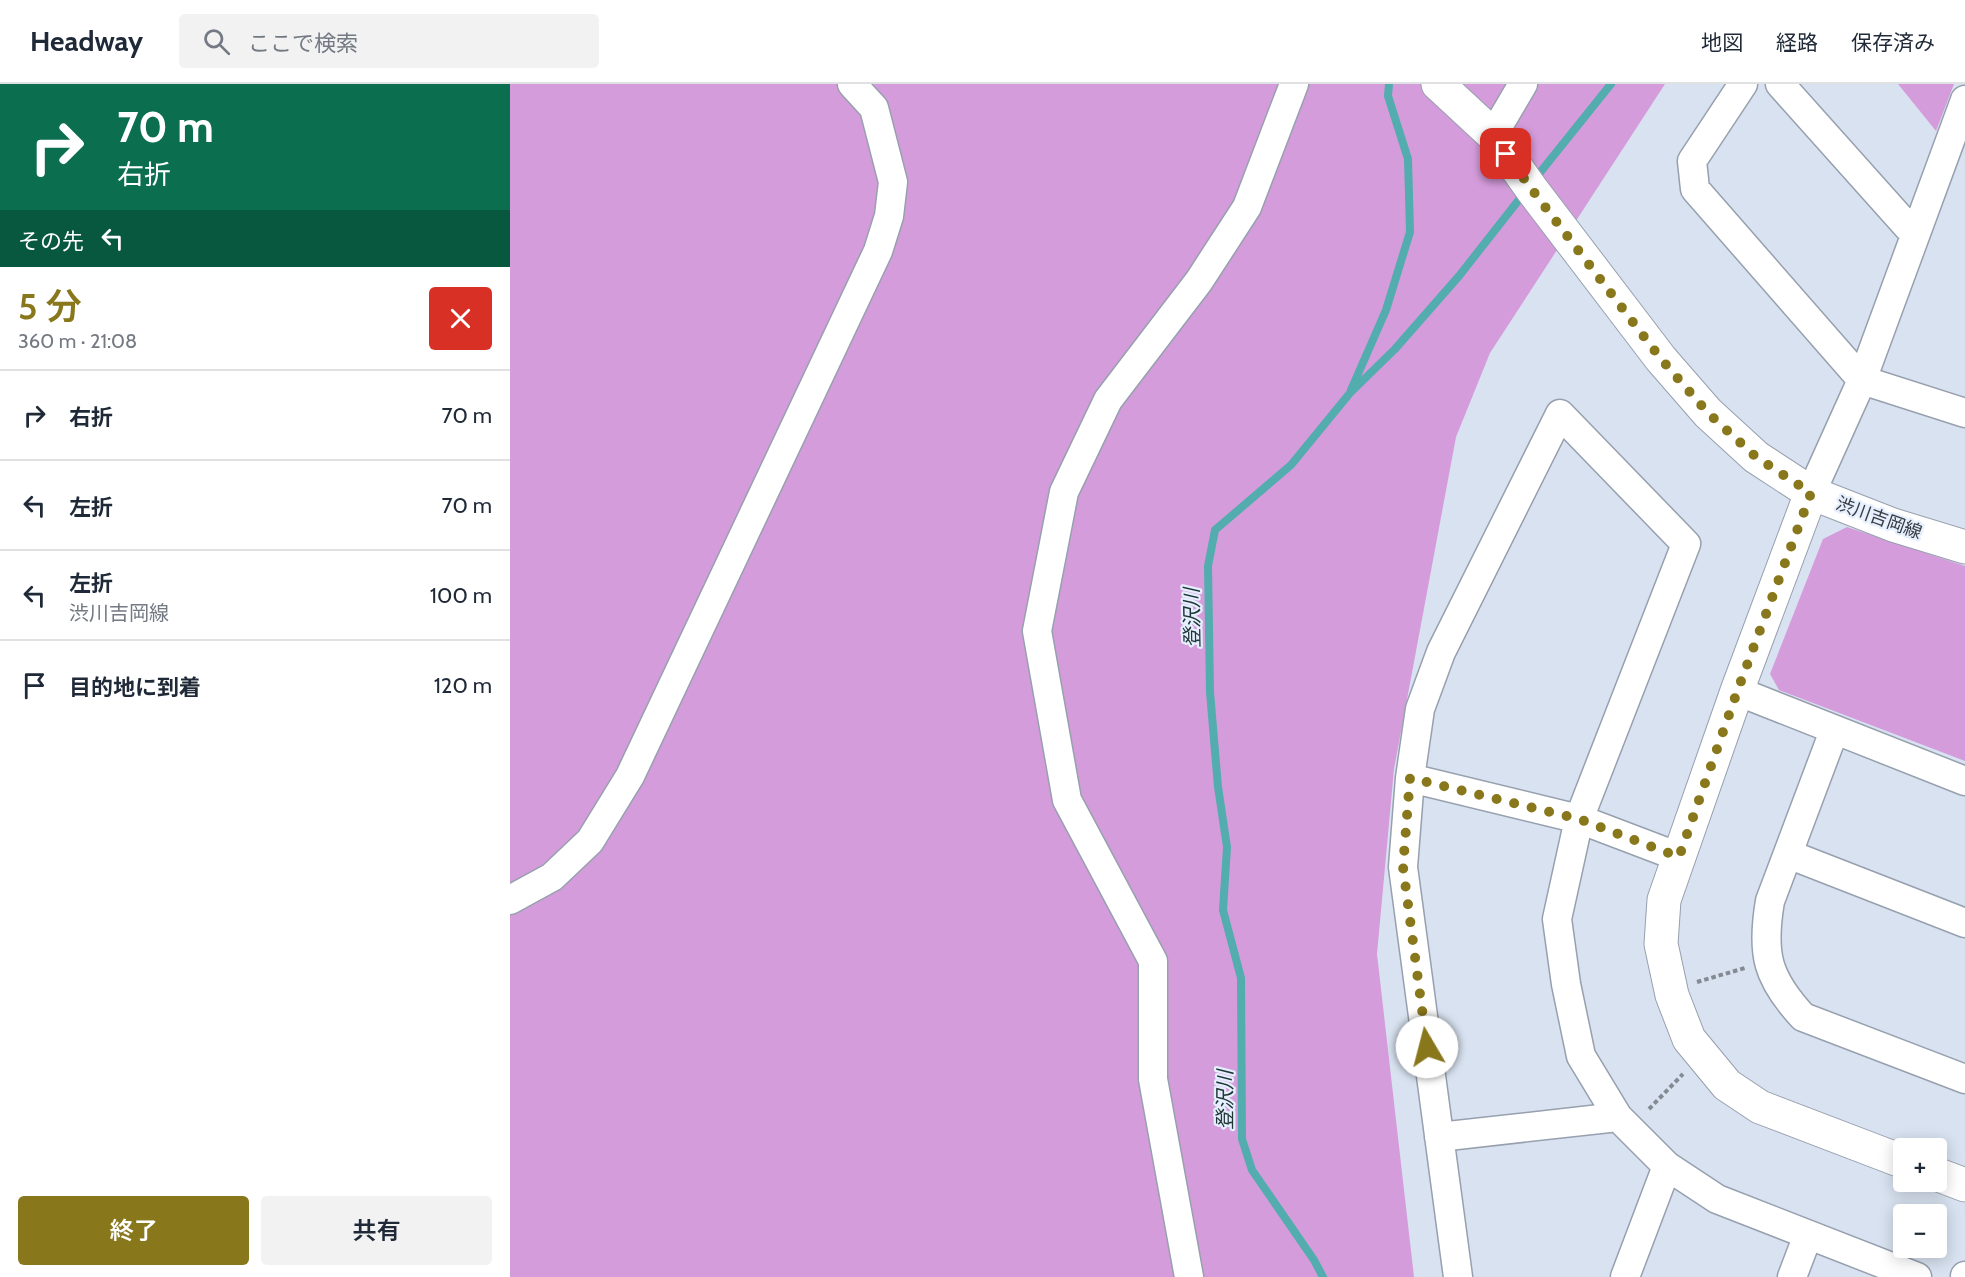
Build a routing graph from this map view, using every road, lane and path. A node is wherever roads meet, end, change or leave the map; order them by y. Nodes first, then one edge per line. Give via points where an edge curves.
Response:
1 (852, 84) edge
2 (1294, 84) edge
3 (1438, 84) edge
4 (1523, 84) edge
5 (1743, 84) edge
6 (1780, 84) edge
7 (1965, 100) edge
8 (1493, 135) junction
9 (1915, 235) junction
10 (1862, 380) junction
11 (1965, 413) edge
12 (1811, 493) junction
13 (1965, 547) edge
14 (1737, 692) junction
15 (1834, 731) junction
16 (1410, 778) junction
17 (1965, 781) edge
18 (1579, 819) junction
19 (1788, 854) junction
20 (1679, 857) junction
21 (510, 900) edge
22 (1965, 923) edge
23 (1754, 965) dead end
24 (1691, 984) dead end
25 (1686, 1071) dead end
26 (1965, 1079) edge
27 (1648, 1110) dead end
28 (1618, 1117) junction
29 (1439, 1137) junction
30 (1893, 1158) edge
31 (1667, 1167) junction
32 (1947, 1178) edge
33 (1965, 1185) edge
34 (1808, 1235) junction
35 (1189, 1277) edge
36 (1458, 1277) edge
37 (1625, 1277) edge
38 (1792, 1277) edge
39 (1917, 1277) edge

1 - 21 street via 874,108 893,182 889,216 878,251 630,776 590,841 552,876
2 - 35 street via 1247,207 1198,281 1108,400 1064,492 1037,631 1067,800 1153,962 1153,1078
3 - 8 street, 渋川吉岡線
4 - 8 street
5 - 10 street via 1692,161 1695,189
6 - 9 street
7 - 9 street
8 - 12 street, 渋川吉岡線 via 1661,359 1708,413 1756,457
9 - 10 street
10 - 11 street
10 - 12 street
12 - 13 street, 渋川吉岡線 via 1893,525
12 - 14 street
14 - 15 street
14 - 20 street
15 - 17 street
15 - 19 street
16 - 18 street
16 - 18 street via 1420,709 1441,652 1560,414 1686,544
16 - 29 street via 1403,867
18 - 20 street
18 - 28 street via 1557,919 1581,1056
19 - 22 street
19 - 26 street via 1770,901 1765,929 1773,977 1787,1000 1803,1017
20 - 30 street via 1664,900 1661,944 1672,995 1689,1039 1727,1085 1760,1107
23 - 24 path
25 - 27 path
28 - 29 street
28 - 31 street
29 - 36 street
31 - 34 street via 1717,1199
31 - 37 street
32 - 33 street
34 - 38 street
34 - 39 street

